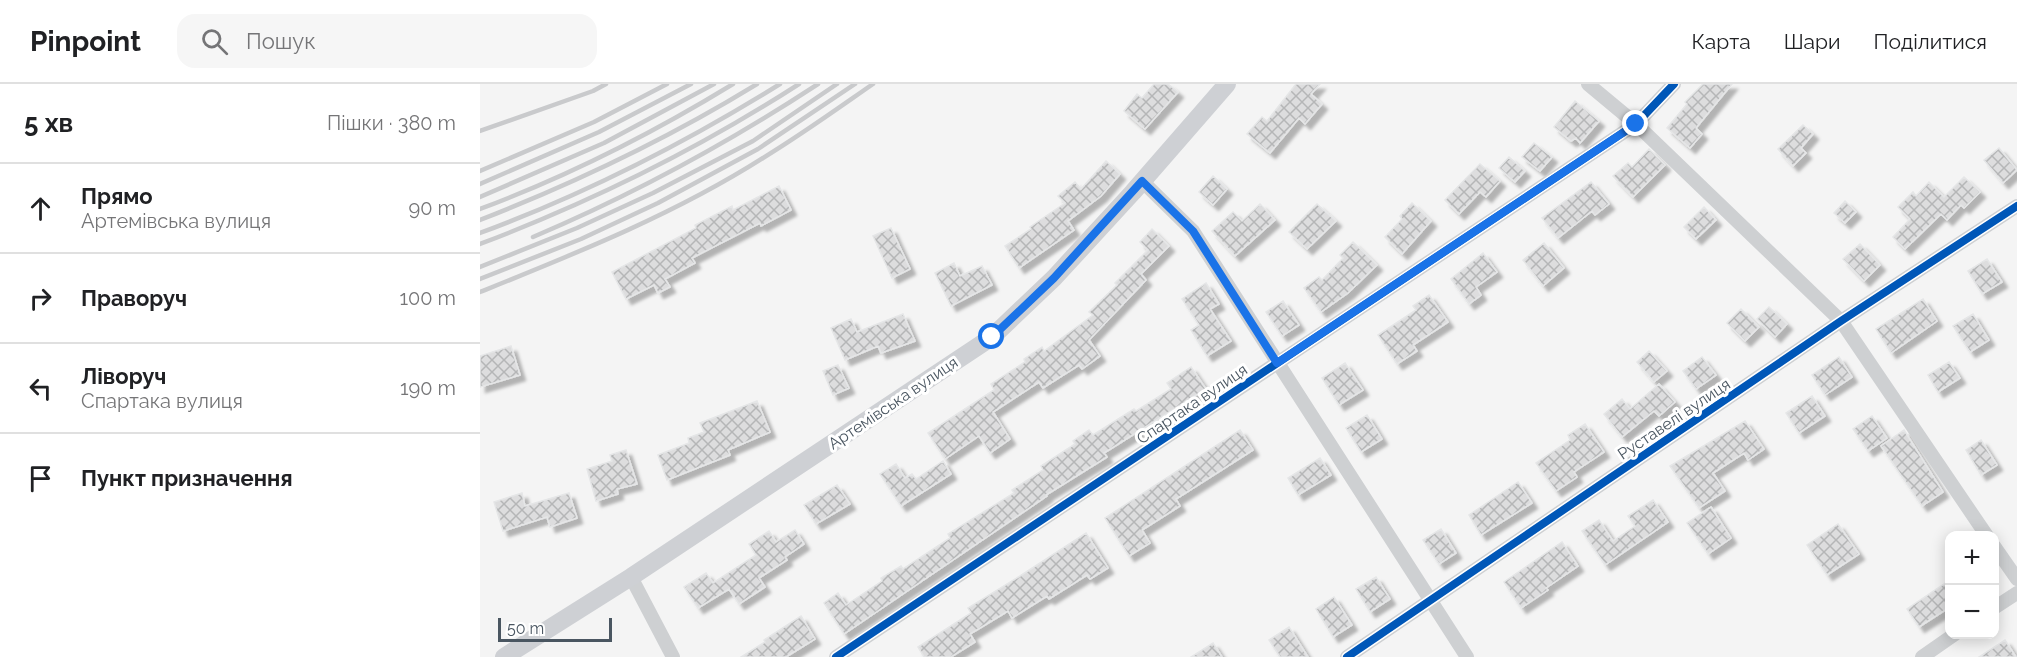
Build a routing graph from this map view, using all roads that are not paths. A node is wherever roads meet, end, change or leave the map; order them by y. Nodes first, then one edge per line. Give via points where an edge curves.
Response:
1 (1227, 84) edge
2 (1588, 84) edge
3 (1674, 84) edge
4 (1636, 124) junction
5 (1142, 181) junction
6 (2017, 206) edge
7 (1841, 321) junction
8 (1277, 363) junction
9 (1985, 531) edge
10 (1999, 552) edge
11 (632, 577) junction
12 (2017, 579) edge
13 (2017, 593) edge
14 (1431, 601) junction
15 (1999, 605) edge
16 (1948, 639) edge
17 (504, 657) edge
18 (673, 657) edge
19 (836, 657) edge
20 (1347, 657) edge
21 (1467, 657) edge
22 (1922, 657) edge

1 - 5 main road, Артемівська вулиця
2 - 4 street
3 - 4 street, Спартака вулиця
4 - 7 street
4 - 8 street, Спартака вулиця
5 - 8 street via 1193,231
5 - 11 main road, Артемівська вулиця via 1054,278 992,337
6 - 7 street, Руставелі вулиця
7 - 9 street
7 - 14 street, Руставелі вулиця
8 - 14 street
8 - 19 street, Спартака вулиця
10 - 12 street
11 - 17 main road, Артемівська вулиця
11 - 18 street
13 - 15 street
14 - 20 street, Руставелі вулиця
14 - 21 street
16 - 22 street

